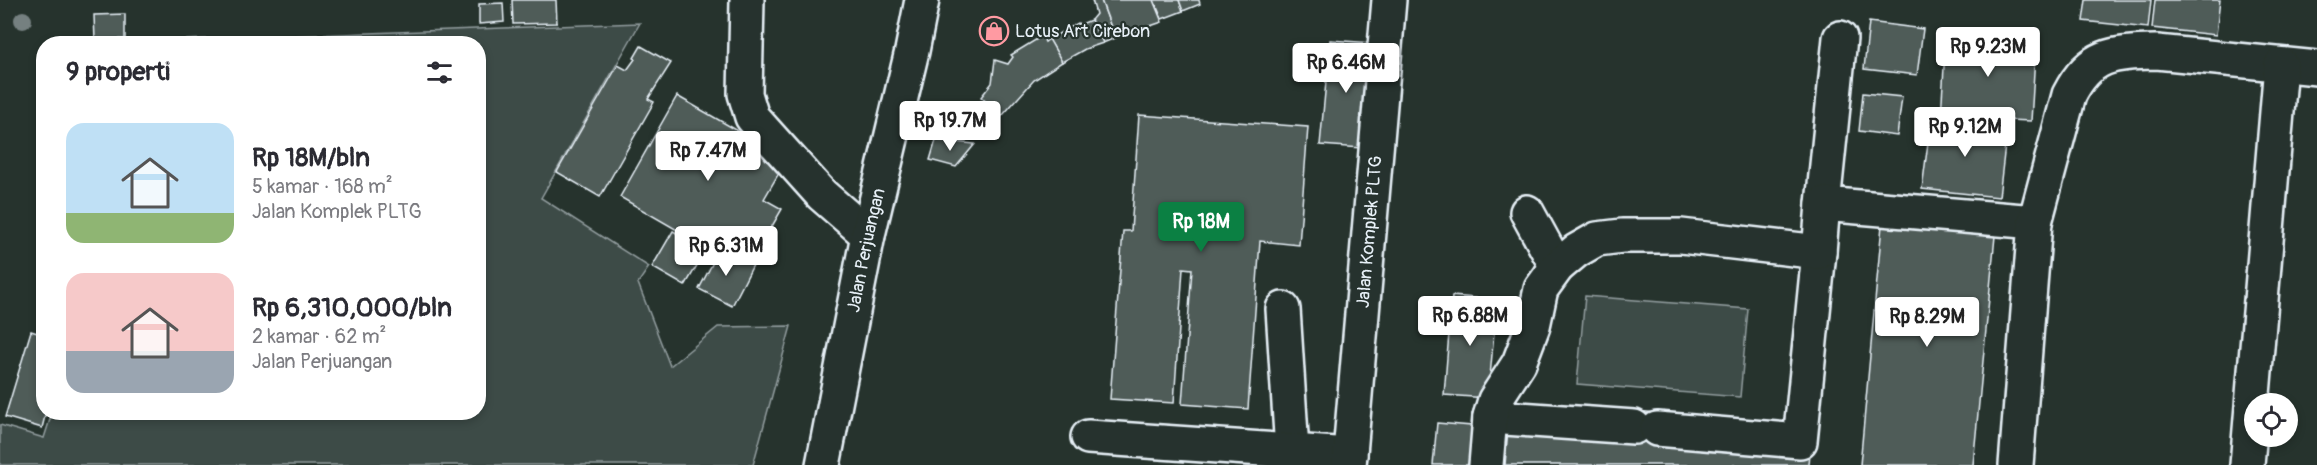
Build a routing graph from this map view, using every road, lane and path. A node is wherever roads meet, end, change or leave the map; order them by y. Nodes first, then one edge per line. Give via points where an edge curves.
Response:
1 (747, 0) edge
2 (922, 0) edge
3 (1389, 0) edge
4 (1840, 38) dead end
5 (2281, 65) junction
6 (2317, 68) edge
7 (1823, 204) junction
8 (1527, 212) dead end
9 (2035, 222) junction
10 (868, 235) junction
11 (1819, 252) junction
12 (1557, 267) junction
13 (1283, 309) dead end
14 (1490, 417) junction
15 (1088, 437) dead end
16 (1292, 451) junction
17 (1349, 460) edge
18 (823, 465) edge
19 (1486, 465) edge
20 (2016, 465) edge
21 (2247, 465) edge

1 - 10 street via 745,94 752,117 822,195
2 - 10 street, Jalan Perjuangan
3 - 17 street, Jalan Komplek PLTG
4 - 7 street
5 - 6 street
5 - 9 street via 2157,52 2099,59 2078,77 2069,95
5 - 21 street
7 - 9 street
7 - 11 street
8 - 12 street
9 - 20 street
10 - 18 street, Jalan Perjuangan
11 - 12 street via 1681,236 1622,236 1597,239
11 - 14 street via 1800,441
12 - 14 street via 1541,290 1519,363 1495,400
13 - 16 street
14 - 19 street
15 - 16 street
16 - 17 street

